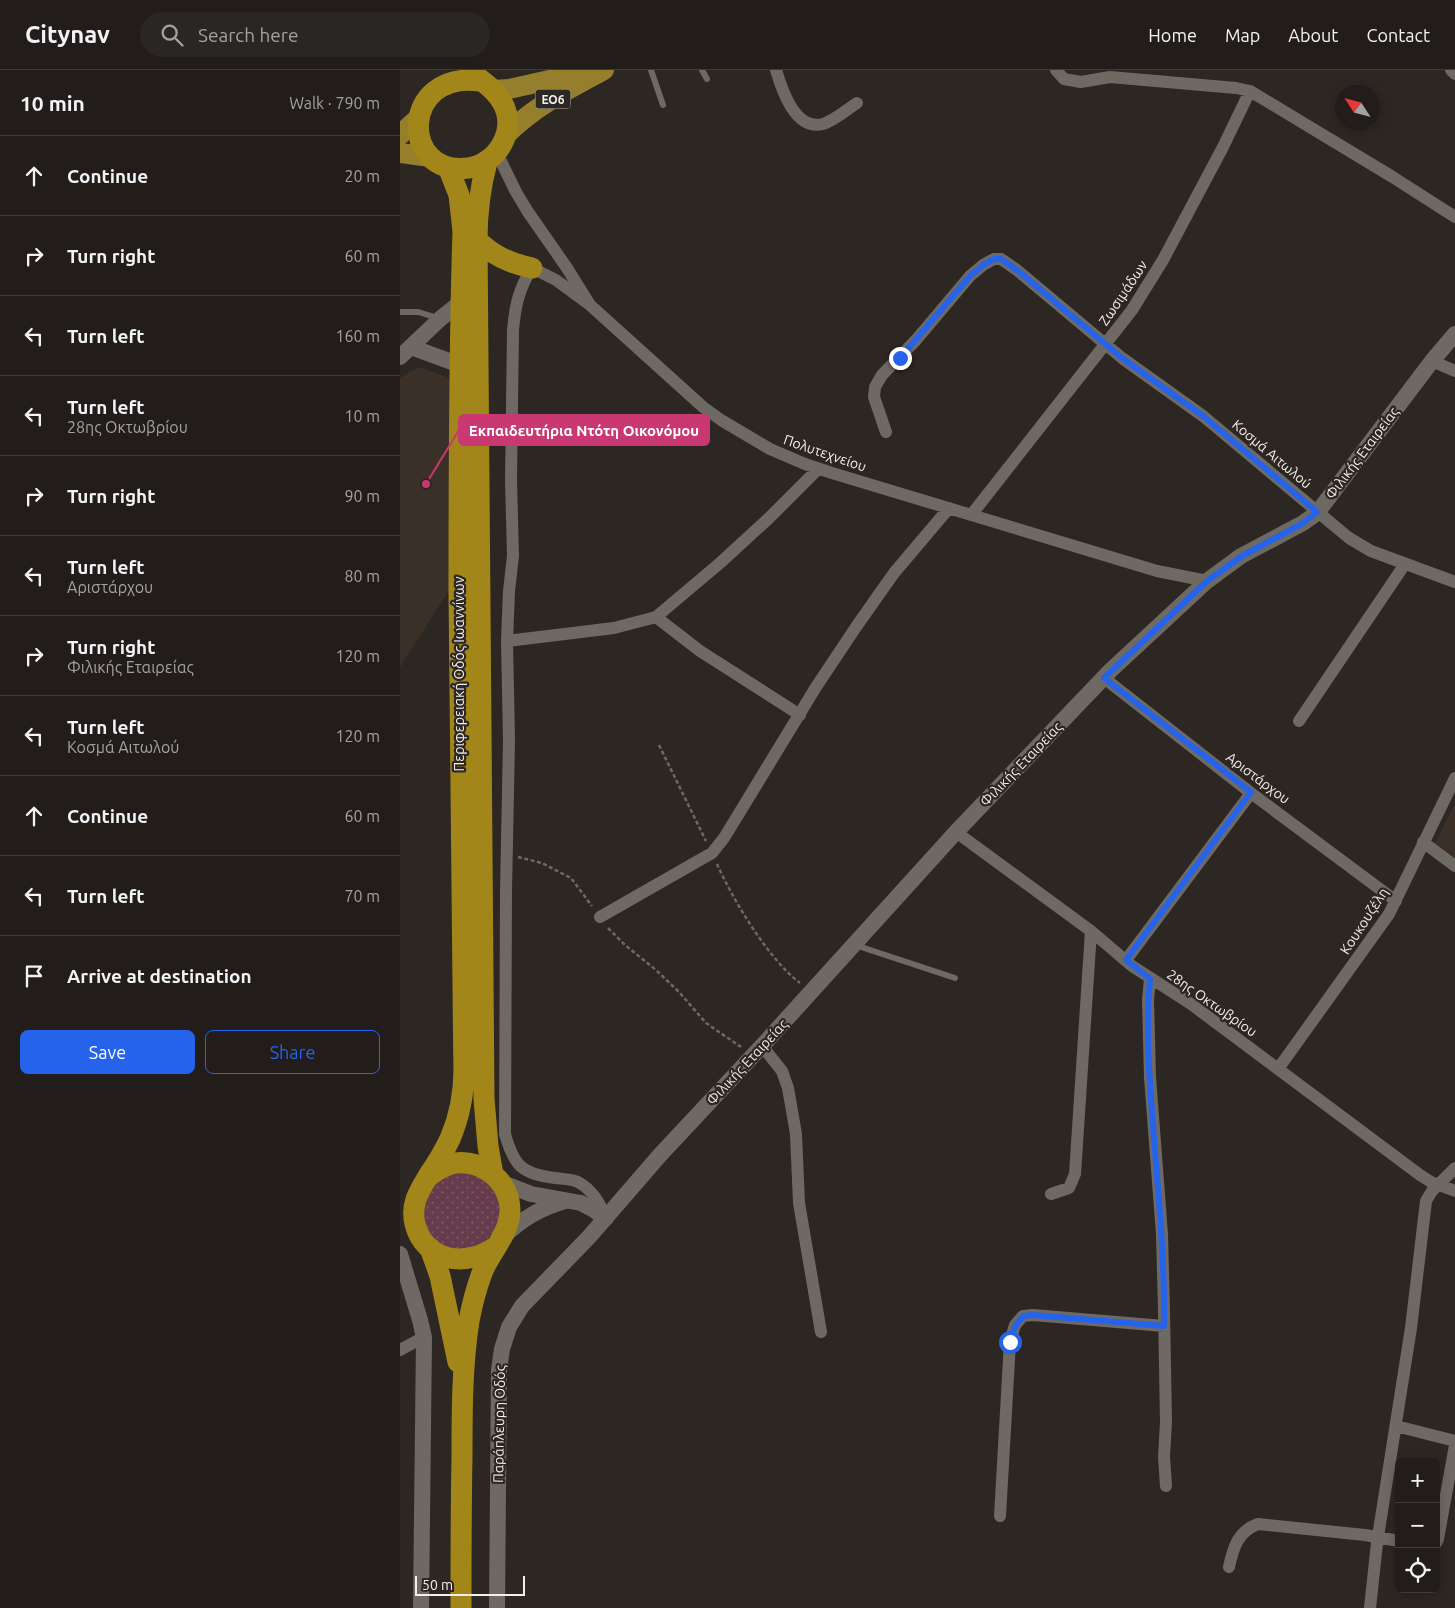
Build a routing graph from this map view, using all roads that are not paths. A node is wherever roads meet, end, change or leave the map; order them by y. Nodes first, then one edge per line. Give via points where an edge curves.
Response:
1 (431, 70) edge
2 (597, 70) edge
3 (604, 70) edge
4 (651, 70) edge
5 (702, 70) edge
6 (776, 70) edge
7 (1056, 70) edge
8 (1451, 70) edge
9 (1455, 74) edge
10 (707, 79) dead end
11 (481, 80) edge
12 (1250, 91) junction
13 (426, 94) junction
14 (857, 103) dead end
15 (662, 104) dead end
16 (416, 120) junction
17 (507, 134) junction
18 (400, 135) edge
19 (400, 153) edge
20 (492, 158) junction
21 (439, 162) junction
22 (1455, 217) edge
23 (477, 240) junction
24 (532, 268) junction
25 (460, 302) junction
26 (590, 306) junction
27 (400, 312) edge
28 (440, 319) junction
29 (1455, 334) edge
30 (1106, 345) junction
31 (406, 352) edge
32 (1432, 361) junction
33 (460, 365) junction
34 (1455, 370) edge
35 (886, 432) dead end
36 (818, 469) junction
37 (949, 508) junction
38 (1317, 512) junction
39 (972, 514) junction
40 (1405, 564) junction
41 (1207, 581) junction
42 (1455, 582) edge
43 (656, 617) junction
44 (507, 641) junction
45 (1104, 678) junction
46 (800, 715) junction
47 (1299, 721) dead end
48 (1455, 778) edge
49 (1251, 792) junction
50 (956, 832) junction
51 (1423, 842) junction
52 (1455, 866) edge
53 (1396, 901) junction
54 (600, 916) road end
55 (1091, 931) junction
56 (853, 944) junction
57 (1126, 960) junction
58 (955, 978) dead end
59 (1150, 979) junction
60 (759, 1050) junction
61 (1278, 1069) junction
62 (1455, 1168) edge
63 (428, 1176) junction
64 (497, 1178) junction
65 (1437, 1185) junction
66 (1455, 1191) edge
67 (1051, 1194) dead end
68 (567, 1200) junction
69 (606, 1218) junction
70 (407, 1221) edge
71 (498, 1243) junction
72 (430, 1248) junction
73 (400, 1254) edge
74 (1164, 1326) junction
75 (821, 1332) dead end
76 (424, 1338) junction
77 (400, 1350) edge
78 (463, 1384) junction
79 (1396, 1426) junction
80 (1455, 1441) edge
81 (1455, 1445) edge
82 (1166, 1486) dead end
83 (1000, 1516) dead end
84 (1440, 1528) edge
85 (1377, 1538) junction
86 (1395, 1540) edge
87 (1229, 1567) dead end
88 (421, 1608) edge
89 (460, 1608) edge
90 (497, 1608) edge
91 (1370, 1608) edge

1 - 13 highway
2 - 11 main road, ΕΟ6 via 509,89
3 - 17 main road, ΕΟ6 via 542,105
4 - 15 lane
5 - 10 lane
6 - 14 street via 783,93 794,112 808,122 822,124
7 - 12 street via 1064,80 1081,82 1110,77
8 - 9 street
11 - 13 highway, ΕΟ6 via 451,79
11 - 17 highway via 503,103 508,118
12 - 22 street
12 - 30 street, Ζωσιμάδων via 1163,260
13 - 16 highway
16 - 18 main road
16 - 21 highway, Περιφερειακή Οδός Ιωαννίνων via 419,140
17 - 20 highway, Περιφερειακή Οδός Ιωαννίνων / ΕΟ6
19 - 21 main road
20 - 21 highway via 474,168 461,169
20 - 23 highway, Περιφερειακή Οδός Ιωαννίνων via 477,207
20 - 26 street, Πολυτεχνείου via 568,268
21 - 25 highway, Περιφερειακή Οδός Ιωαννίνων via 459,195 462,212
23 - 24 highway via 500,258
23 - 64 highway, Περιφερειακή Οδός Ιωαννίνων via 484,1099 488,1146
24 - 26 street via 556,280
24 - 44 street via 520,289 513,330 513,556
25 - 28 street
25 - 33 highway, Περιφερειακή Οδός Ιωαννίνων
26 - 36 street, Πολυτεχνείου via 721,420 770,449
27 - 28 lane via 418,312
28 - 31 street
29 - 32 street, Φιλικής Εταιρείας
30 - 35 street, Κοσμά Αιτωλού via 1007,262 994,259 970,276 882,375 874,397
30 - 38 street, Κοσμά Αιτωλού via 1203,416
30 - 39 street, Ζωσιμάδων
31 - 33 street
32 - 34 street
32 - 38 street, Φιλικής Εταιρείας
33 - 63 highway, Περιφερειακή Οδός Ιωαννίνων via 460,820 464,1080 456,1122
36 - 37 street, Πολυτεχνείου
36 - 43 street via 720,563
37 - 39 street, Πολυτεχνείου
37 - 46 street via 894,573
38 - 40 street, Κοσμά Αιτωλού via 1360,545
38 - 41 street, Φιλικής Εταιρείας via 1242,556
39 - 41 street, Πολυτεχνείου via 1157,570
40 - 42 street, Κοσμά Αιτωλού
40 - 47 street
41 - 45 street, Φιλικής Εταιρείας
43 - 44 street via 614,628
43 - 46 street via 700,651
44 - 69 street via 505,1134 518,1165 532,1173 578,1182 591,1192
45 - 49 street, Αριστάρχου
45 - 50 street, Φιλικής Εταιρείας
46 - 54 street via 712,854
48 - 51 street, Κουκουζέλη
49 - 53 street, Αριστάρχου
49 - 57 street
50 - 55 street, 28ης Οκτωβρίου
50 - 56 street, Φιλικής Εταιρείας
51 - 52 street
51 - 53 street, Κουκουζέλη
53 - 61 street, Κουκουζέλη
55 - 57 street, 28ης Οκτωβρίου
55 - 67 street via 1075,1174 1069,1188
56 - 58 lane
56 - 60 street, Φιλικής Εταιρείας
57 - 59 street, 28ης Οκτωβρίου
59 - 61 street, 28ης Οκτωβρίου via 1191,1004
59 - 74 street via 1150,1077 1162,1234
60 - 69 street, Φιλικής Εταιρείας
60 - 75 street via 782,1071 788,1088 796,1134 799,1203
61 - 65 street, 28ης Οκτωβρίου
62 - 65 street
63 - 64 highway via 456,1163 476,1165
63 - 70 highway, Περιφερειακή Οδός Ιωαννίνων via 417,1192
64 - 68 street via 530,1194
64 - 71 highway, Περιφερειακή Οδός Ιωαννίνων via 506,1191 510,1210
65 - 66 street, 28ης Οκτωβρίου
65 - 79 street via 1425,1208
68 - 69 street via 581,1203
68 - 71 street via 532,1213
69 - 90 street, Παράπλευρη Οδός via 522,1306 509,1327 502,1349 499,1370
70 - 72 highway, Περιφερειακή Οδός Ιωαννίνων
71 - 72 highway via 477,1257 458,1260
71 - 78 highway, Περιφερειακή Οδός Ιωαννίνων via 474,1296
72 - 78 highway, Περιφερειακή Οδός Ιωαννίνων via 444,1294
73 - 76 street
74 - 82 street
74 - 83 street via 1023,1316 1012,1332 1010,1342
76 - 77 street
76 - 88 street
78 - 89 highway, Περιφερειακή Οδός Ιωαννίνων
79 - 80 street
79 - 85 street
81 - 84 street
85 - 86 street
85 - 87 street via 1258,1524 1249,1528 1236,1542
85 - 91 street

